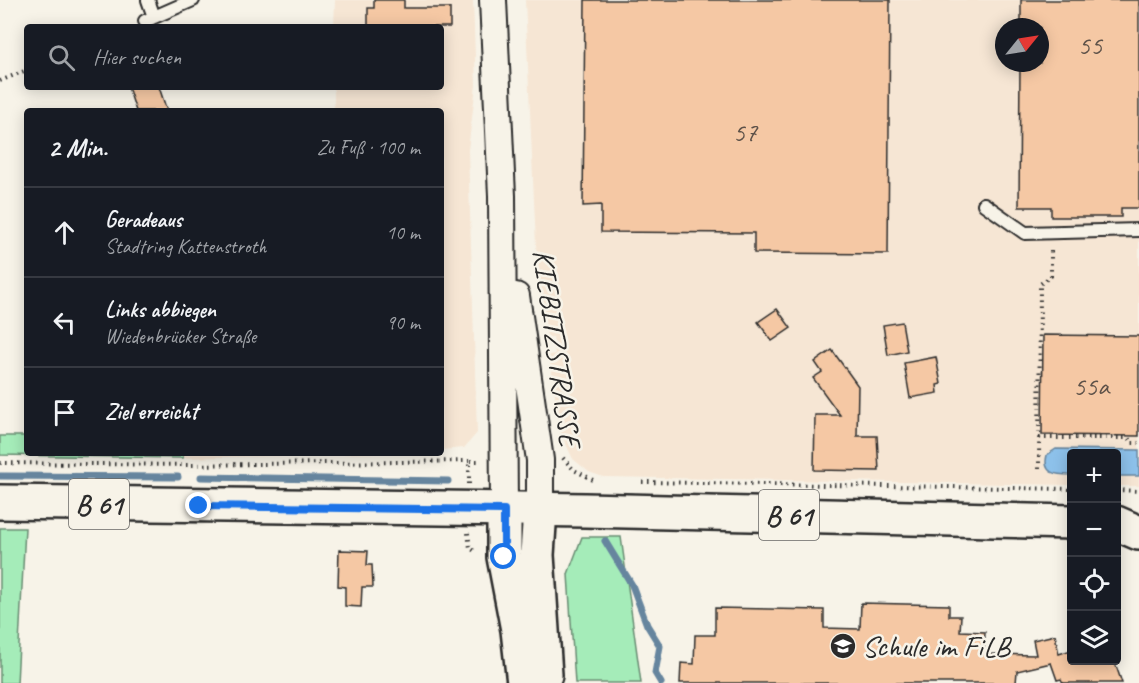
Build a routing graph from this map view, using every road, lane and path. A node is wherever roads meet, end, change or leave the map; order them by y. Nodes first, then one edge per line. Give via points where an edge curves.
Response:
1 (148, 0) edge
2 (193, 0) edge
3 (493, 0) edge
4 (24, 71) edge
5 (0, 81) edge
6 (502, 196) junction
7 (984, 204) dead end
8 (1139, 230) edge
9 (1050, 232) junction
10 (1039, 438) junction
11 (1139, 443) edge
12 (560, 451) dead end
13 (469, 461) junction
14 (486, 461) dead end
15 (0, 463) edge
16 (1039, 469) dead end
17 (574, 470) junction
18 (574, 478) dead end
19 (604, 481) dead end
20 (640, 482) dead end
21 (470, 487) dead end
22 (1067, 489) edge
23 (1121, 490) edge
24 (1139, 491) edge
25 (0, 502) edge
26 (504, 510) junction
27 (540, 510) junction
28 (1139, 513) edge
29 (1121, 520) edge
30 (1067, 522) edge
31 (1121, 524) edge
32 (1139, 533) edge
33 (468, 539) dead end
34 (482, 556) dead end
35 (524, 683) edge
36 (545, 683) edge

1 - 2 lane via 149,19
3 - 6 street, KIEBITZSTRASSE
4 - 5 path
6 - 26 street, KIEBITZSTRASSE
6 - 27 street, KIEBITZSTRASSE via 540,460
7 - 9 lane via 1025,233
8 - 9 lane
9 - 10 path via 1051,276 1040,284
10 - 11 path via 1128,438
10 - 16 path
12 - 17 path
13 - 14 path
13 - 15 path
13 - 21 path
17 - 18 path
17 - 19 path via 592,481
20 - 22 path
23 - 24 path
25 - 26 main road, B 61
26 - 27 main road, B 61
26 - 35 main road via 504,557
27 - 30 main road, B 61
27 - 36 main road via 537,555
28 - 29 main road
31 - 32 main road
33 - 34 path via 470,548

